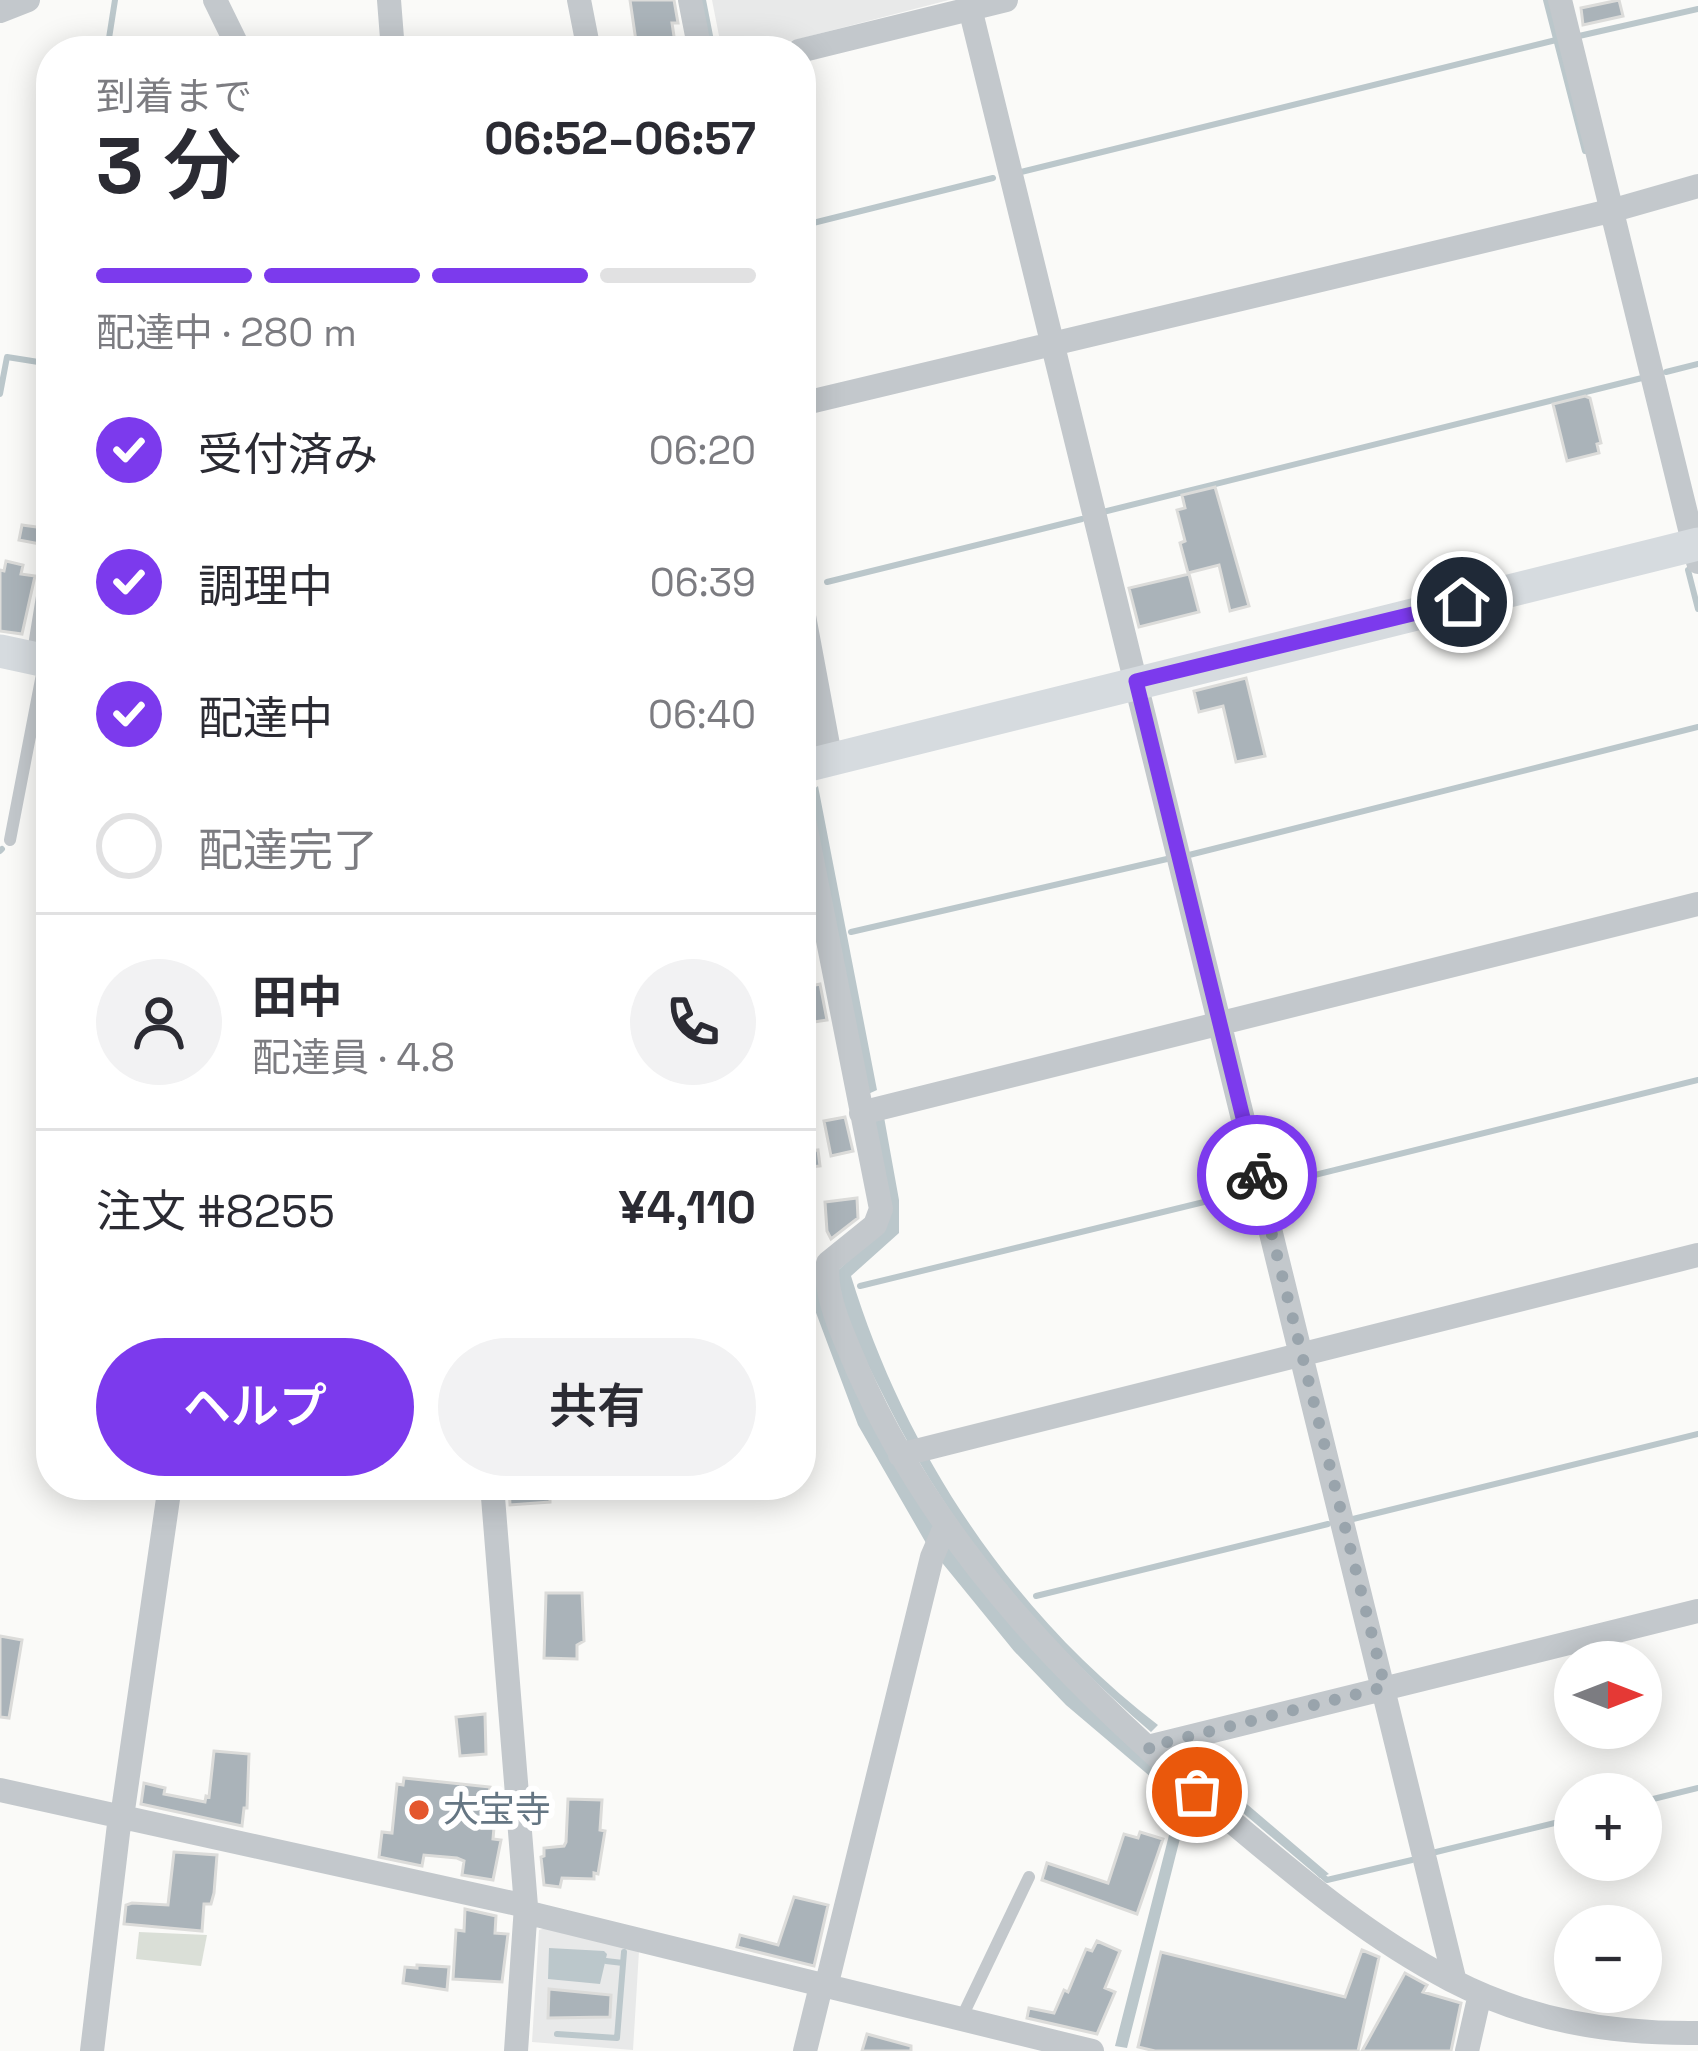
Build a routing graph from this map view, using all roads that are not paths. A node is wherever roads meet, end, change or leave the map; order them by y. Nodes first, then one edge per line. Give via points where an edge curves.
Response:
1 (28, 0) edge
2 (215, 0) edge
3 (389, 0) edge
4 (579, 0) edge
5 (690, 0) edge
6 (1006, 0) edge
7 (1560, 0) edge
8 (969, 4) edge
9 (0, 10) edge
10 (233, 36) edge
11 (392, 36) edge
12 (586, 36) edge
13 (697, 36) edge
14 (816, 46) edge
15 (1698, 186) edge
16 (1614, 210) junction
17 (1050, 342) junction
18 (816, 400) edge
19 (1697, 550) edge
20 (32, 658) edge
21 (1136, 681) junction
22 (816, 764) edge
23 (10, 840) dead end
24 (816, 881) edge
25 (1698, 904) edge
26 (1219, 1023) junction
27 (861, 1113) junction
28 (1698, 1255) edge
29 (1302, 1353) junction
30 (911, 1452) junction
31 (168, 1500) edge
32 (493, 1500) edge
33 (945, 1527) junction
34 (1698, 1611) edge
35 (1385, 1687) junction
36 (1148, 1747) junction
37 (0, 1790) edge
38 (121, 1816) junction
39 (1029, 1877) dead end
40 (525, 1909) junction
41 (1455, 1982) junction
42 (824, 1987) junction
43 (1480, 1994) junction
44 (961, 2019) junction
45 (1698, 2033) edge
46 (92, 2051) edge
47 (516, 2051) edge
48 (805, 2051) edge
49 (1092, 2051) edge
50 (1468, 2051) edge

1 - 9 street
2 - 10 street
3 - 11 street
4 - 12 street
5 - 13 street
6 - 8 street
7 - 16 street
8 - 14 street
8 - 17 street
15 - 16 street
16 - 17 street
16 - 19 street
17 - 18 street
17 - 21 street
19 - 21 main road
20 - 23 lane
21 - 22 main road
21 - 26 street
24 - 27 street
25 - 26 street
26 - 27 street
26 - 29 street
27 - 30 street via 880,1215 828,1264 826,1276 847,1344
28 - 29 street
29 - 30 street
29 - 35 street
30 - 33 street
31 - 38 street
32 - 40 street
33 - 36 street via 1052,1656
33 - 42 street
34 - 35 street
35 - 36 street
35 - 41 street
36 - 41 street via 1323,1897
37 - 38 street
38 - 40 street
38 - 46 street
39 - 44 lane
40 - 42 street
40 - 47 street
41 - 43 street
42 - 44 street
42 - 48 street
43 - 45 street via 1579,2026
43 - 50 street
44 - 49 street

